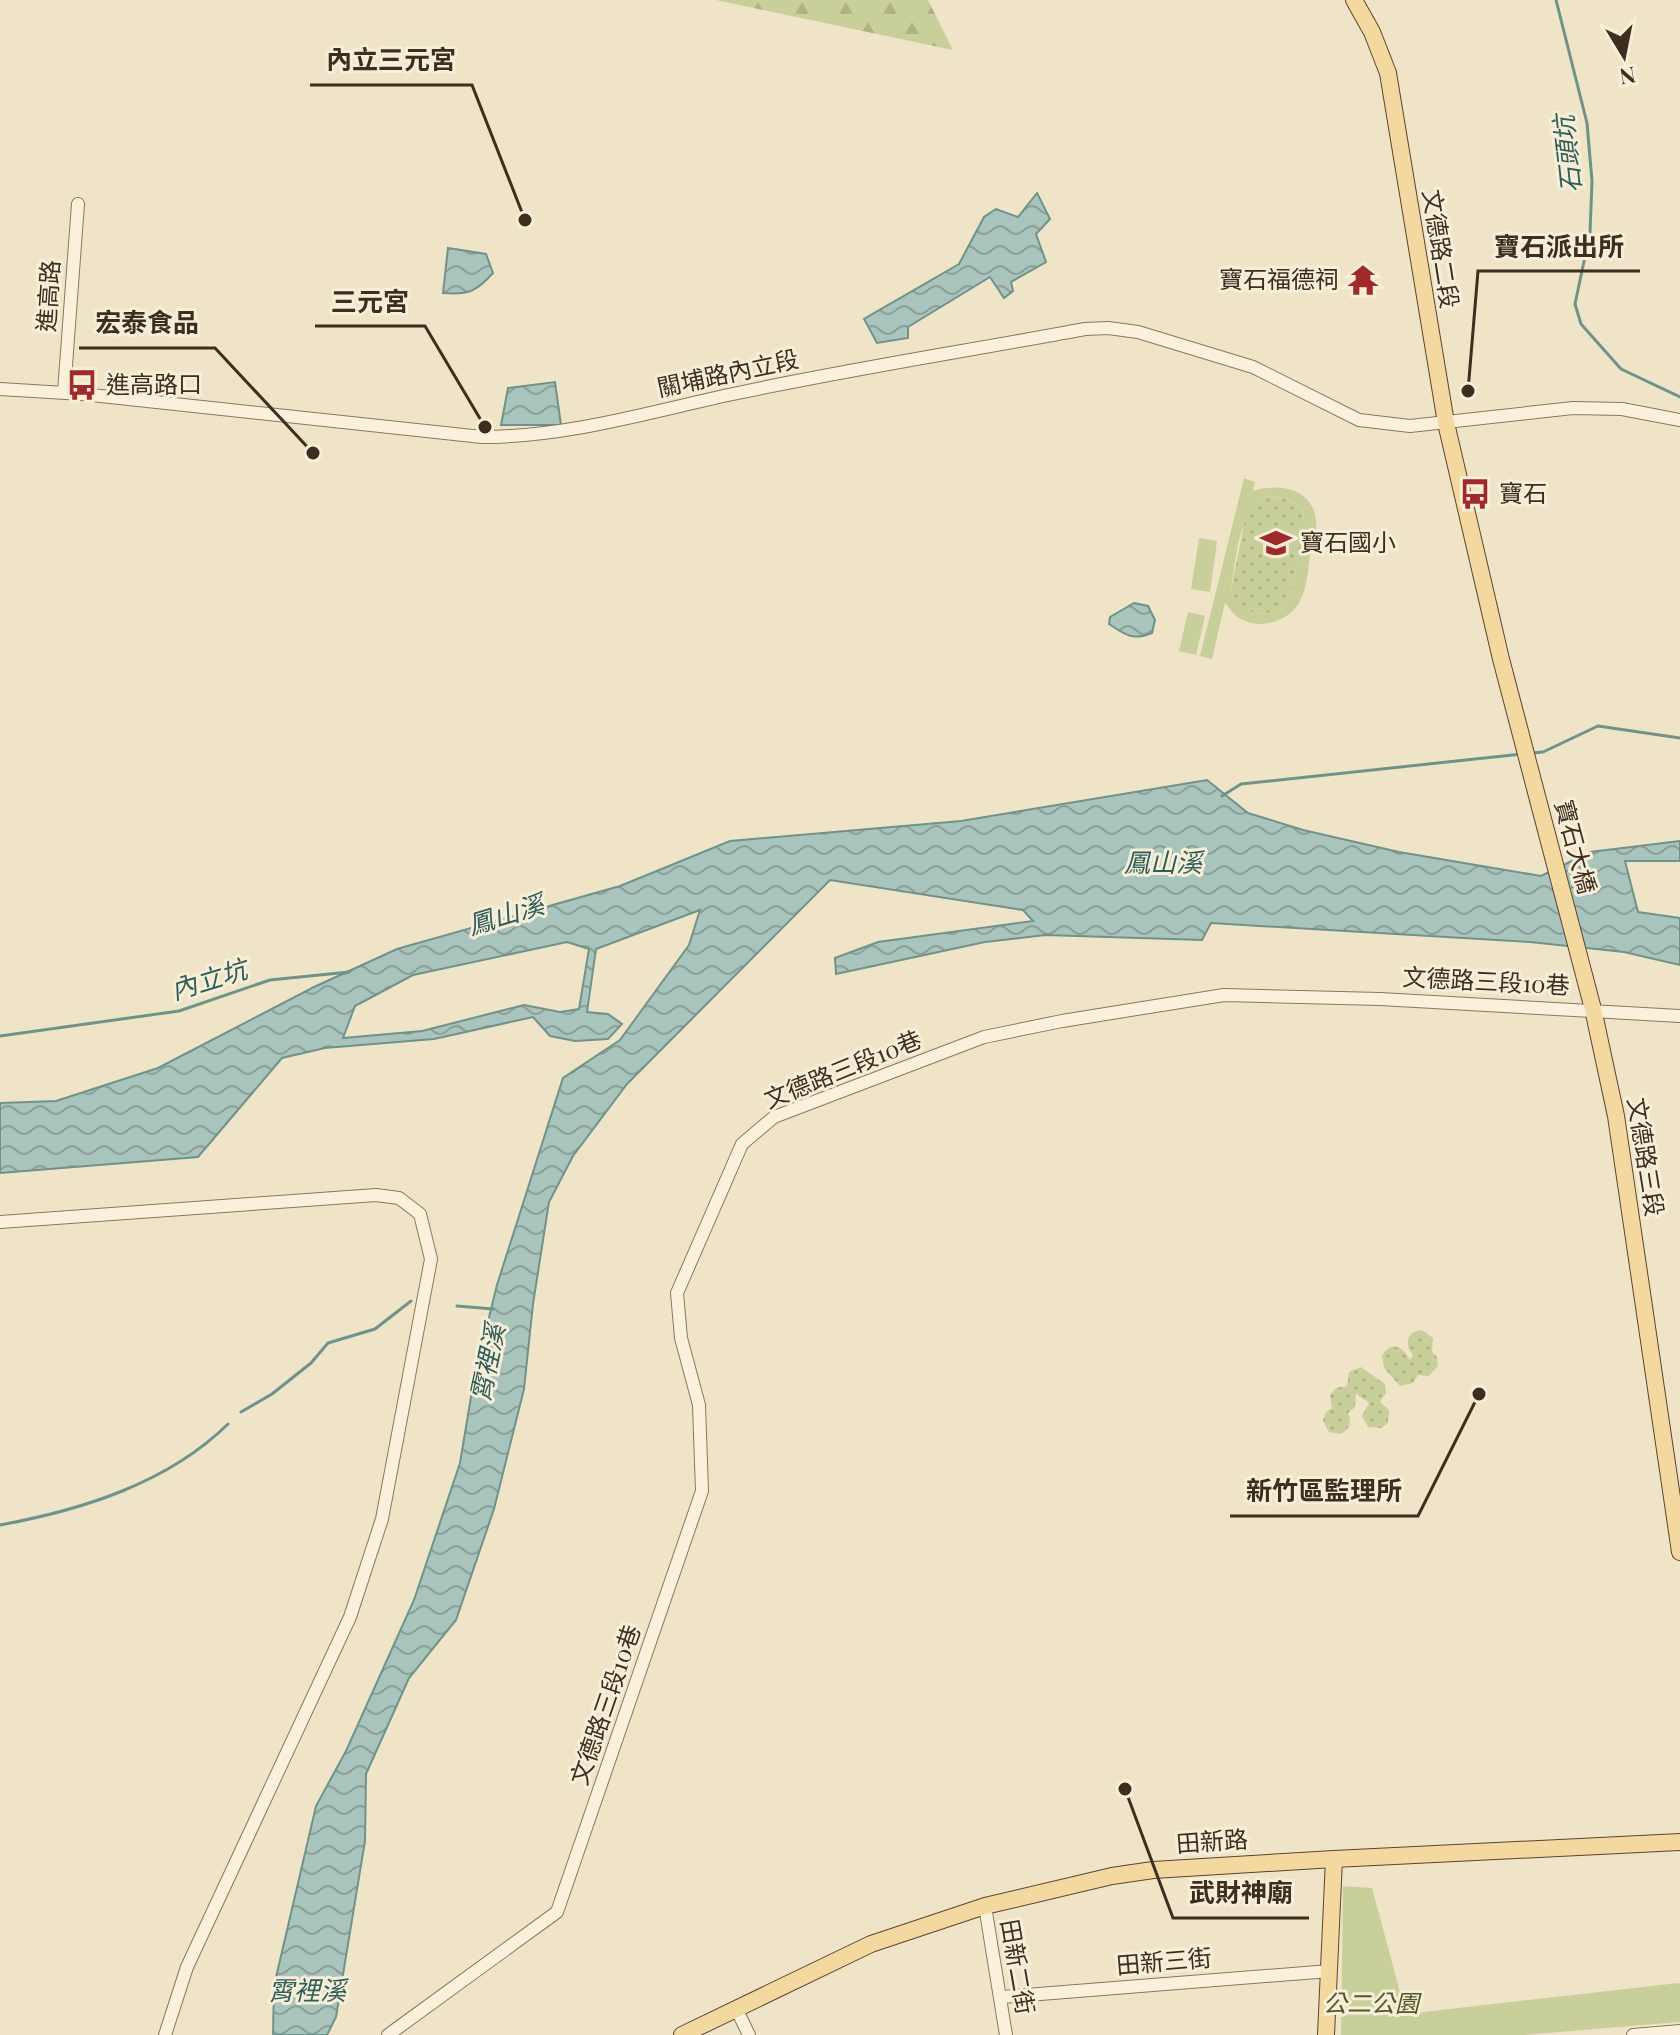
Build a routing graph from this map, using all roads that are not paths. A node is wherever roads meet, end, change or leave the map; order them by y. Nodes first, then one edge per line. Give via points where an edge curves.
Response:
1 (1354, 0) edge
2 (78, 204) dead end
3 (0, 389) edge
4 (64, 392) junction
5 (1680, 420) edge
6 (1446, 423) junction
7 (1511, 697) joint
8 (1593, 1009) junction
9 (1680, 1016) edge
10 (0, 1222) edge
11 (1680, 1552) edge
12 (1680, 1842) edge
13 (1334, 1859) junction
14 (985, 1906) junction
15 (1330, 1971) junction
16 (1002, 1997) junction
17 (736, 2008) junction
18 (1680, 2031) edge
19 (165, 2035) edge
20 (388, 2035) edge
21 (682, 2035) edge
22 (749, 2035) edge
23 (1006, 2035) edge
24 (1326, 2035) edge
25 (1633, 2035) edge

1 - 6 main road, 文德路二段 via 1388,73
2 - 4 street, 進高路
3 - 4 street, 關埔路內立段
4 - 6 street, 關埔路內立段 via 516,437 584,428 822,376 1108,328 1253,367 1359,420 1410,426
5 - 6 street, 關埔路內立段 via 1622,409 1573,408
6 - 7 main road, 文德路二段
7 - 8 main road, 寶石大橋
8 - 9 street, 文德路三段10巷
8 - 11 main road, 文德路三段 via 1616,1116
8 - 20 street, 文德路三段10巷 via 1224,995 984,1037 774,1117 742,1144 677,1293 681,1338 699,1405 702,1491 557,1912
10 - 19 street via 376,1195 399,1198 420,1214 431,1259 382,1519 350,1617 187,1967
12 - 13 main road, 田新路
13 - 14 main road, 田新路 via 1153,1870
13 - 15 main road
14 - 16 street, 田新二街
14 - 17 main road, 田新路 via 871,1944
15 - 16 street, 田新三街
15 - 24 main road
16 - 23 street, 田新二街
17 - 21 main road, 田新路
17 - 22 street
18 - 25 street

